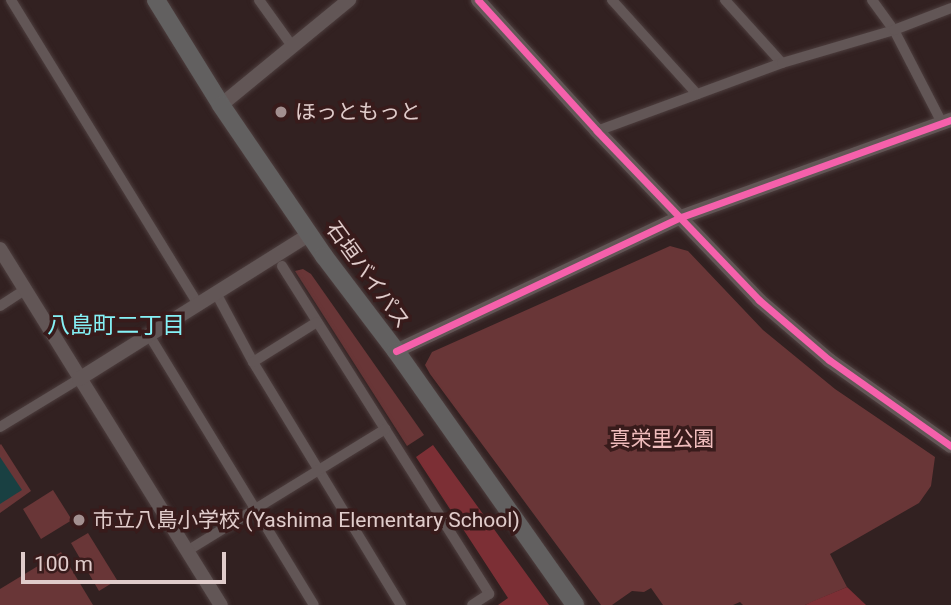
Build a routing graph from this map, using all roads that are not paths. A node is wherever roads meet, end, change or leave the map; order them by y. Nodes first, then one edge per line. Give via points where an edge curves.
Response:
1 (11, 0) edge
2 (156, 0) edge
3 (259, 0) edge
4 (349, 0) edge
5 (478, 0) edge
6 (612, 0) edge
7 (724, 0) edge
8 (872, 0) edge
9 (951, 8) edge
10 (894, 30) junction
11 (292, 46) junction
12 (782, 63) junction
13 (697, 94) junction
14 (221, 105) junction
15 (947, 122) edge
16 (597, 131) junction
17 (681, 217) junction
18 (310, 234) junction
19 (0, 249) edge
20 (282, 266) dead end
21 (26, 290) junction
22 (216, 293) junction
23 (198, 304) junction
24 (0, 306) edge
25 (317, 322) junction
26 (149, 335) junction
27 (396, 351) junction
28 (253, 362) junction
29 (79, 379) junction
30 (0, 427) edge
31 (385, 429) junction
32 (951, 446) edge
33 (318, 468) junction
34 (256, 508) junction
35 (187, 551) junction
36 (221, 605) edge
37 (314, 605) edge
38 (401, 605) edge
39 (472, 605) edge
40 (575, 605) edge

1 - 23 street
2 - 14 highway, 石垣バイパス
3 - 11 street
4 - 11 street
5 - 16 street
6 - 13 street
7 - 12 street
8 - 10 street
9 - 10 street
10 - 12 street
10 - 15 street
11 - 14 street
12 - 13 street
13 - 16 street
14 - 18 highway, 石垣バイパス
15 - 17 street
16 - 17 street
17 - 27 street
17 - 32 street via 790,328
18 - 22 street
18 - 27 highway, 石垣バイパス
19 - 21 street
20 - 25 street
21 - 24 street
21 - 29 street
22 - 23 street
22 - 28 street
23 - 26 street
25 - 28 street
25 - 31 street
26 - 29 street
26 - 34 street
27 - 40 highway, 石垣バイパス
28 - 33 street
29 - 30 street
29 - 35 street
31 - 33 street
31 - 39 street via 489,594
33 - 34 street
33 - 38 street
34 - 35 street
34 - 37 street
35 - 36 street

